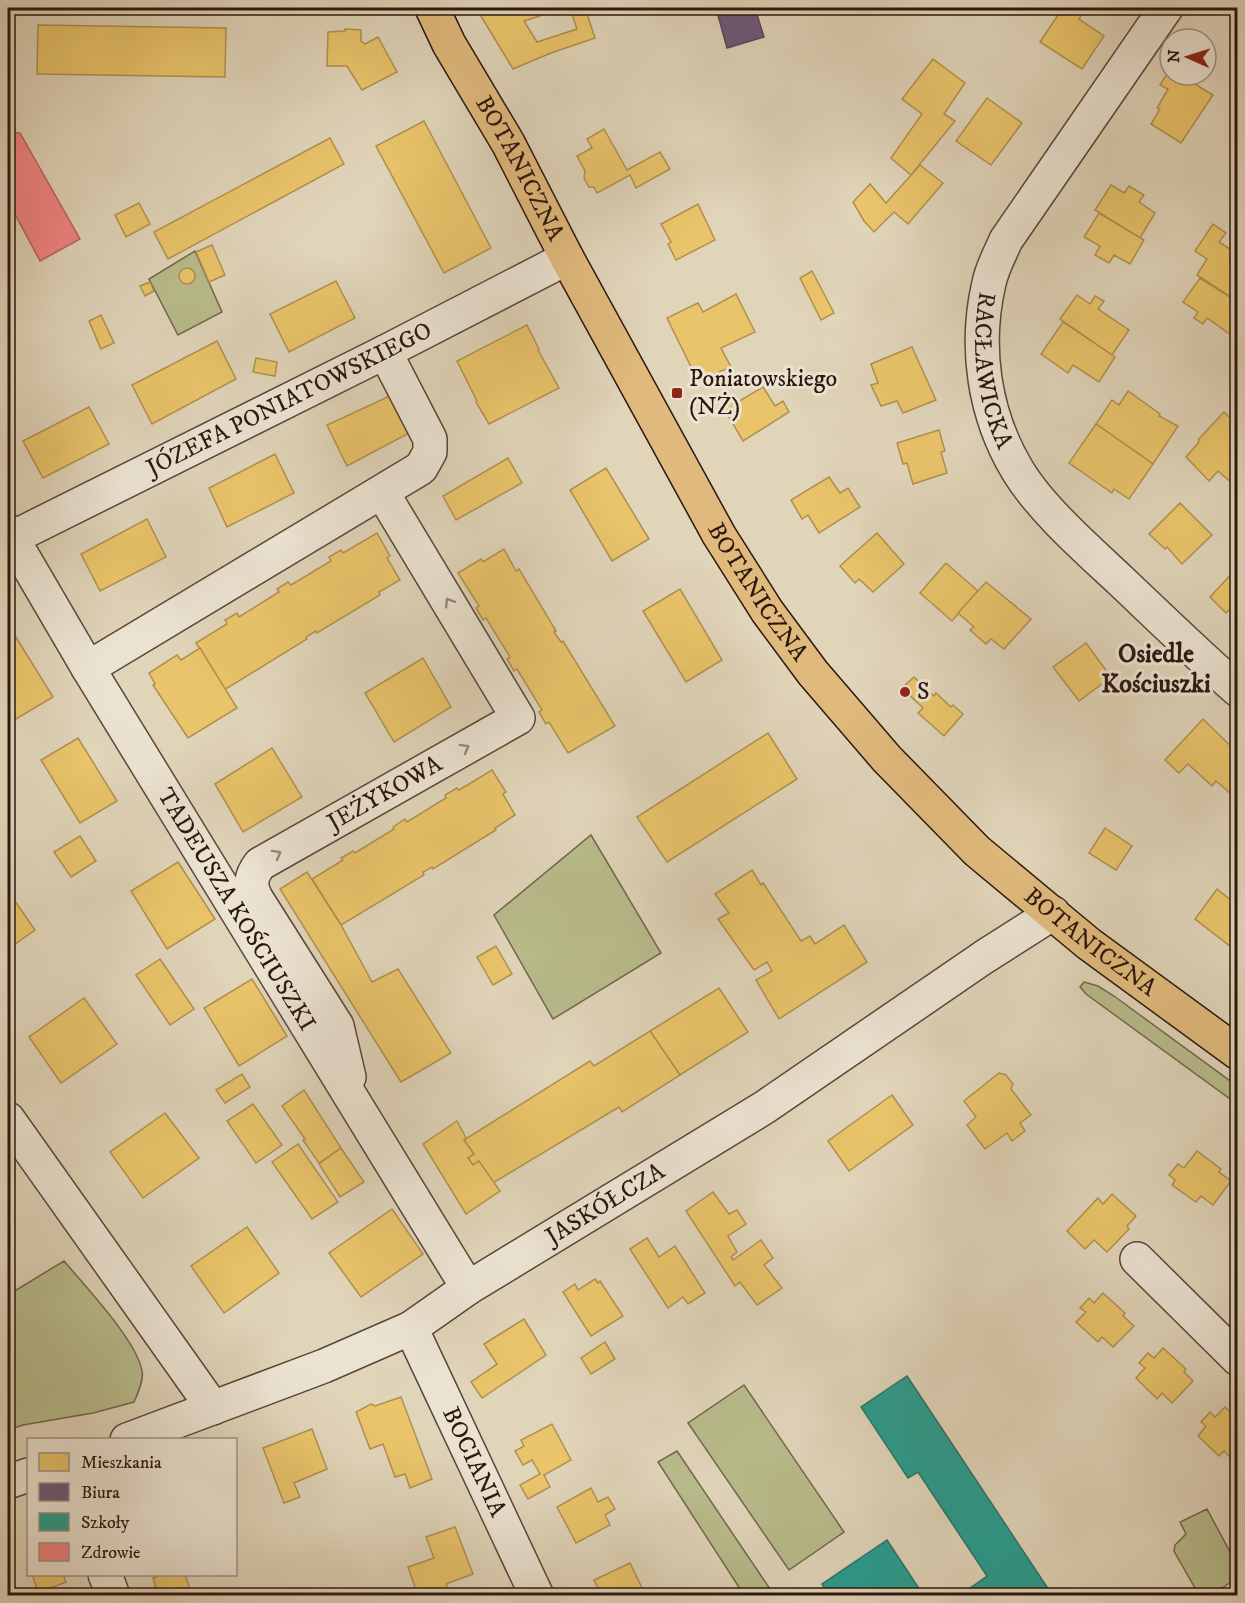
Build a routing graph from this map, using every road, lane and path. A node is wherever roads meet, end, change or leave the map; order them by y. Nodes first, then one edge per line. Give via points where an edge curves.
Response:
1 (1167, 8) edge
2 (438, 15) edge
3 (567, 258) junction
4 (385, 352) junction
5 (382, 492) junction
6 (10, 535) edge
7 (88, 668) junction
8 (1238, 690) edge
9 (1053, 913) junction
10 (1238, 1053) edge
11 (357, 1107) junction
12 (8, 1119) edge
13 (1137, 1259) dead end
14 (468, 1288) junction
15 (411, 1328) junction
16 (1238, 1359) edge
17 (213, 1408) junction
18 (132, 1438) edge
19 (27, 1474) edge
20 (8, 1482) edge
21 (105, 1576) edge
22 (112, 1596) edge
23 (537, 1596) edge

1 - 8 street, RACŁAWICKA via 1006,240 989,281 982,362 994,420 1019,473 1032,490 1080,543
2 - 3 main road, BOTANICZNA
3 - 4 street, JÓZEFA PONIATOWSKIEGO
3 - 9 main road, BOTANICZNA via 718,535 813,674 887,759 977,851
4 - 5 street via 430,438 430,452 421,468
4 - 6 street, JÓZEFA PONIATOWSKIEGO
5 - 7 street
11 -> 5 street, JEŻYKOWA via 337,1026 256,898 251,875 260,864 518,718
6 - 7 street, TADEUSZA KOŚCIUSZKI
7 - 11 street, TADEUSZA KOŚCIUSZKI
9 - 10 main road, BOTANICZNA
9 - 14 street, JASKÓŁCZA via 765,1107
11 - 14 street, TADEUSZA KOŚCIUSZKI
12 - 17 street
13 - 16 street
14 - 15 street, JASKÓŁCZA
15 - 17 street, JASKÓŁCZA
15 - 23 street, BOCIANIA
17 - 18 street, JASKÓŁCZA
19 - 20 street
21 - 22 street

